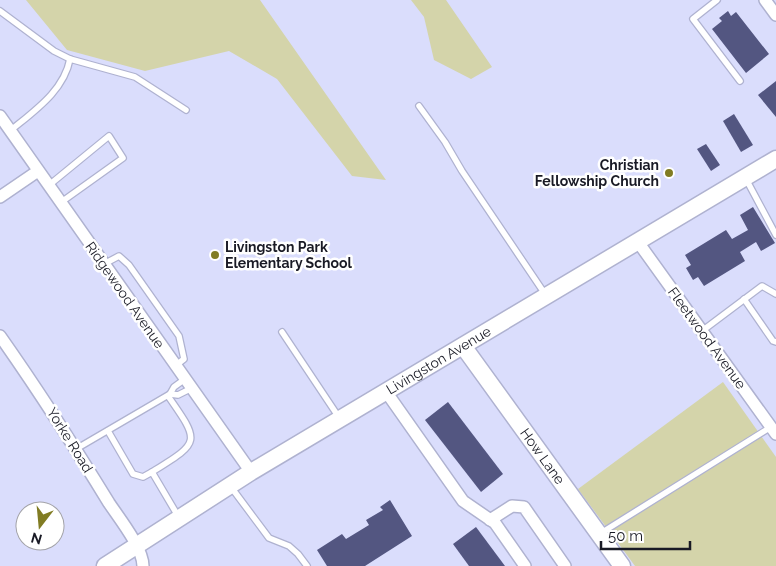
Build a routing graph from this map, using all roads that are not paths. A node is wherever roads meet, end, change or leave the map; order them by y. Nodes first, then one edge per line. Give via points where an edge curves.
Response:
1 (716, 0) edge
2 (765, 0) edge
3 (0, 12) edge
4 (776, 15) edge
5 (70, 59) junction
6 (740, 81) dead end
7 (419, 106) dead end
8 (186, 110) dead end
9 (0, 116) edge
10 (10, 131) junction
11 (776, 159) edge
12 (38, 171) junction
13 (745, 178) junction
14 (48, 186) junction
15 (0, 197) edge
16 (60, 203) junction
17 (776, 235) edge
18 (638, 242) junction
19 (103, 264) junction
20 (776, 294) edge
21 (546, 296) junction
22 (744, 299) junction
23 (702, 331) junction
24 (282, 332) dead end
25 (0, 336) edge
26 (776, 342) edge
27 (463, 346) junction
28 (175, 366) junction
29 (188, 383) junction
30 (387, 393) junction
31 (169, 395) junction
32 (341, 420) junction
33 (774, 430) edge
34 (108, 431) junction
35 (76, 449) junction
36 (152, 472) junction
37 (251, 472) junction
38 (230, 485) junction
39 (179, 518) junction
40 (490, 520) junction
41 (599, 534) junction
42 (136, 546) junction
43 (105, 566) edge
44 (143, 566) edge
45 (307, 566) edge
46 (525, 566) edge
47 (565, 566) edge
48 (622, 566) edge

1 - 6 lane via 693,19
2 - 4 street
3 - 5 lane
5 - 8 lane via 135,77
5 - 10 lane via 68,73 60,86
7 - 21 lane
9 - 10 street, Ridgewood Avenue
10 - 12 street, Ridgewood Avenue
11 - 13 main road, Livingston Avenue
12 - 14 street, Ridgewood Avenue
12 - 15 street
13 - 17 lane
13 - 18 main road, Livingston Avenue
14 - 16 street, Ridgewood Avenue
14 - 16 lane via 109,136 124,158
16 - 19 street, Ridgewood Avenue
18 - 21 main road, Livingston Avenue
18 - 23 street, Fleetwood Avenue
19 - 28 street, Ridgewood Avenue
19 - 28 lane via 119,256 130,265 180,336 184,359
20 - 22 lane via 762,286
21 - 27 main road, Livingston Avenue
22 - 23 lane
22 - 26 lane
23 - 33 street, Fleetwood Avenue
24 - 32 lane
25 - 35 street, Yorke Road
27 - 30 main road, Livingston Avenue
27 - 41 main road, How Lane
28 - 29 street, Ridgewood Avenue
29 - 31 lane via 174,388
29 - 31 lane via 178,394
29 - 37 street, Ridgewood Avenue
30 - 32 main road, Livingston Avenue
30 - 40 street via 463,501
31 - 34 lane
31 - 36 lane via 192,432 191,442 184,452
32 - 37 main road, Livingston Avenue
33 - 41 lane
34 - 35 lane
34 - 36 lane via 133,474 143,477
35 - 42 street, Yorke Road
36 - 39 lane
37 - 38 main road, Livingston Avenue
38 - 39 main road, Livingston Avenue
38 - 45 lane via 269,538 289,546
39 - 42 main road, Livingston Avenue
40 - 46 street
40 - 47 street via 512,506 524,508
41 - 48 main road, How Lane
42 - 43 main road, Livingston Avenue
42 - 44 street, Yorke Road

